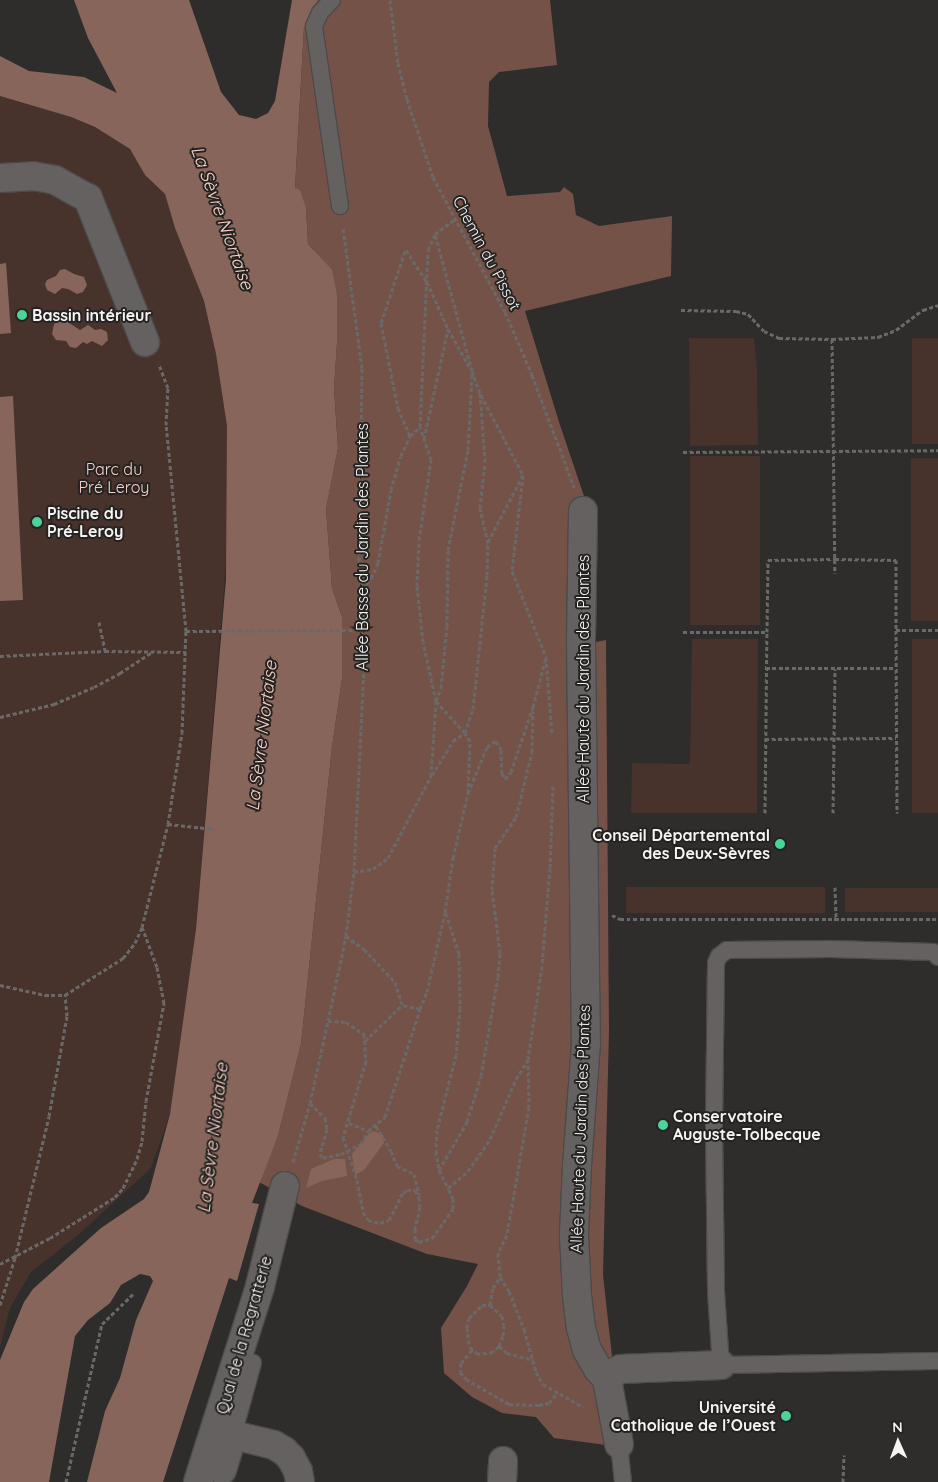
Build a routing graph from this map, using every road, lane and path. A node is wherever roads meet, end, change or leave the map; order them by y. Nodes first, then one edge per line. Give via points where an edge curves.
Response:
1 (332, 0) edge
2 (390, 0) edge
3 (0, 178) edge
4 (340, 206) joint
5 (455, 219) junction
6 (435, 234) junction
7 (427, 282) junction
8 (938, 305) edge
9 (681, 310) dead end
10 (448, 328) junction
11 (832, 339) junction
12 (145, 342) joint
13 (472, 371) junction
14 (480, 393) junction
15 (420, 426) junction
16 (410, 436) junction
17 (424, 440) junction
18 (938, 450) edge
19 (683, 452) dead end
20 (834, 452) junction
21 (523, 475) junction
22 (583, 511) joint
23 (488, 543) junction
24 (835, 559) junction
25 (835, 573) dead end
26 (362, 589) junction
27 (99, 622) dead end
28 (366, 630) junction
29 (896, 630) junction
30 (938, 630) edge
31 (186, 631) junction
32 (683, 632) dead end
33 (767, 632) junction
34 (105, 651) junction
35 (152, 652) junction
36 (186, 652) junction
37 (0, 656) edge
38 (546, 657) junction
39 (766, 668) junction
40 (896, 668) junction
41 (835, 669) junction
42 (436, 701) junction
43 (534, 707) junction
44 (0, 717) edge
45 (465, 733) junction
46 (552, 734) dead end
47 (896, 738) junction
48 (765, 739) junction
49 (834, 739) junction
50 (432, 776) junction
51 (553, 782) dead end
52 (468, 793) junction
53 (765, 813) dead end
54 (833, 813) dead end
55 (897, 813) dead end
56 (168, 824) junction
57 (214, 829) dead end
58 (354, 872) junction
59 (835, 888) dead end
60 (584, 898) junction
61 (445, 912) junction
62 (836, 919) junction
63 (938, 919) edge
64 (142, 927) junction
65 (346, 936) junction
66 (938, 957) edge
67 (0, 985) edge
68 (65, 995) junction
69 (402, 1005) junction
70 (420, 1009) junction
71 (328, 1021) junction
72 (365, 1042) junction
73 (528, 1059) junction
74 (310, 1104) junction
75 (349, 1123) junction
76 (376, 1126) junction
77 (368, 1131) junction
78 (439, 1170) junction
79 (285, 1186) joint
80 (448, 1188) junction
81 (419, 1197) junction
82 (15, 1258) junction
83 (0, 1264) edge
84 (500, 1277) junction
85 (133, 1294) dead end
86 (0, 1305) edge
87 (490, 1305) junction
88 (499, 1346) junction
89 (472, 1350) junction
90 (533, 1360) junction
91 (938, 1361) edge
92 (253, 1362) dead end
93 (721, 1365) junction
94 (607, 1379) junction
95 (558, 1392) junction
96 (233, 1435) junction
97 (617, 1436) junction
98 (844, 1455) dead end
99 (66, 1482) edge
100 (198, 1482) edge
101 (219, 1482) edge
102 (300, 1482) edge
103 (623, 1482) edge
104 (843, 1482) edge

1 - 4 lane via 314,26
2 - 5 path, Chemin du Pissot via 398,63 407,100 433,178
3 - 12 street via 33,176 55,180 88,198
4 - 26 path, Allée Basse du Jardin des Plantes via 362,368 359,526
5 - 6 path
5 - 22 path, Chemin du Pissot via 505,312
6 - 7 path via 428,250
6 - 13 path
7 - 10 path
7 - 15 path
7 - 16 path via 406,250 381,323 398,408
8 - 11 path via 923,310 896,330 878,336
9 - 11 path via 736,311 748,314 764,331 779,338
10 - 13 path
10 - 17 path
11 - 20 path
12 - 31 path via 164,373 168,388 166,425
13 - 14 path
13 - 42 path via 468,450 448,550 447,626 441,688
14 - 21 path
14 - 23 path via 485,462 480,508
15 - 16 path
15 - 17 path
16 - 26 path via 391,490 378,563 372,578
17 - 42 path via 431,460 419,540 417,586 423,642
18 - 20 path
19 - 20 path
20 - 24 path
21 - 23 path
21 - 38 path via 512,571
22 - 60 street, Allée Haute du Jardin des Plantes
23 - 45 path via 473,709
24 - 25 path
24 - 29 path via 896,560
24 - 33 path via 768,560
26 - 28 path, Allée Basse du Jardin des Plantes
27 - 34 path
28 - 31 path
28 - 58 path, Allée Basse du Jardin des Plantes
29 - 30 path
29 - 40 path
31 - 36 path
32 - 33 path
33 - 39 path
34 - 35 path
34 - 37 path
35 - 36 path
35 - 44 path via 120,673 54,704
36 - 56 path via 182,732
38 - 43 path
38 - 46 path
39 - 41 path
39 - 48 path
40 - 41 path
40 - 47 path
41 - 49 path
42 - 45 path
42 - 50 path
43 - 52 path via 511,772 505,780 501,750 496,741 487,747
43 - 78 path via 532,752 516,816 495,848 492,890 500,953 481,1076 467,1122
45 - 50 path via 453,741
45 - 52 path via 470,741
47 - 49 path
47 - 55 path
48 - 49 path
48 - 53 path
49 - 54 path
50 - 58 path via 388,858 373,869
51 - 73 path via 543,956
52 - 61 path
56 - 57 path
56 - 64 path
58 - 65 path, Allée Basse du Jardin des Plantes
59 - 62 path
60 - 62 path via 620,919
60 - 94 street, Allée Haute du Jardin des Plantes via 586,1043 574,1235 576,1296 587,1350
61 - 70 path via 427,992
61 - 78 path via 459,954 460,1008 456,1055 437,1130
62 - 63 path
64 - 68 path via 135,943 122,958
64 - 82 path via 157,967 164,1003 137,1159 115,1197
65 - 69 path via 364,949 395,982
65 - 71 path, Allée Basse du Jardin des Plantes
66 - 93 lane via 934,952 831,950 727,950 719,956 716,962 714,1127 716,1292
67 - 68 path
68 - 82 path via 67,1016 49,1116
69 - 70 path
69 - 72 path
70 - 76 path via 385,1117
71 - 72 path via 346,1022 364,1034
71 - 74 path, Allée Basse du Jardin des Plantes
72 - 75 path via 366,1061
73 - 80 path via 490,1139 468,1170
73 - 84 path via 529,1107 507,1235 498,1253
74 - 77 path via 325,1118 327,1129 320,1154 323,1158 361,1144
74 - 79 path, Allée Basse du Jardin des Plantes
75 - 77 path
75 - 81 path, bridge via 344,1136 363,1212 368,1220 380,1223 389,1220 407,1190 415,1190
76 - 77 path
76 - 81 path via 397,1166 414,1174
78 - 80 path
79 - 100 street, Quai de la Regratterie via 257,1295
80 - 81 path via 453,1209 442,1227 425,1242 419,1242 414,1234
82 - 83 path
82 - 86 path
84 - 87 path via 493,1288
84 - 90 path via 512,1298
85 - 99 path via 102,1324
87 - 88 path via 502,1316 504,1325
87 - 89 path via 482,1305 469,1318 467,1337
88 - 89 path via 486,1354
88 - 90 path via 507,1353
89 - 95 path via 461,1363 460,1372 466,1380 509,1404 549,1403
90 - 95 path via 543,1384
91 - 93 lane
92 - 96 lane
93 - 94 street via 621,1369
94 - 97 street
95 - 97 path via 580,1404
96 - 101 street, Quai de la Regratterie
96 - 102 street via 274,1445 284,1451 298,1471
97 - 103 lane
98 - 104 path

